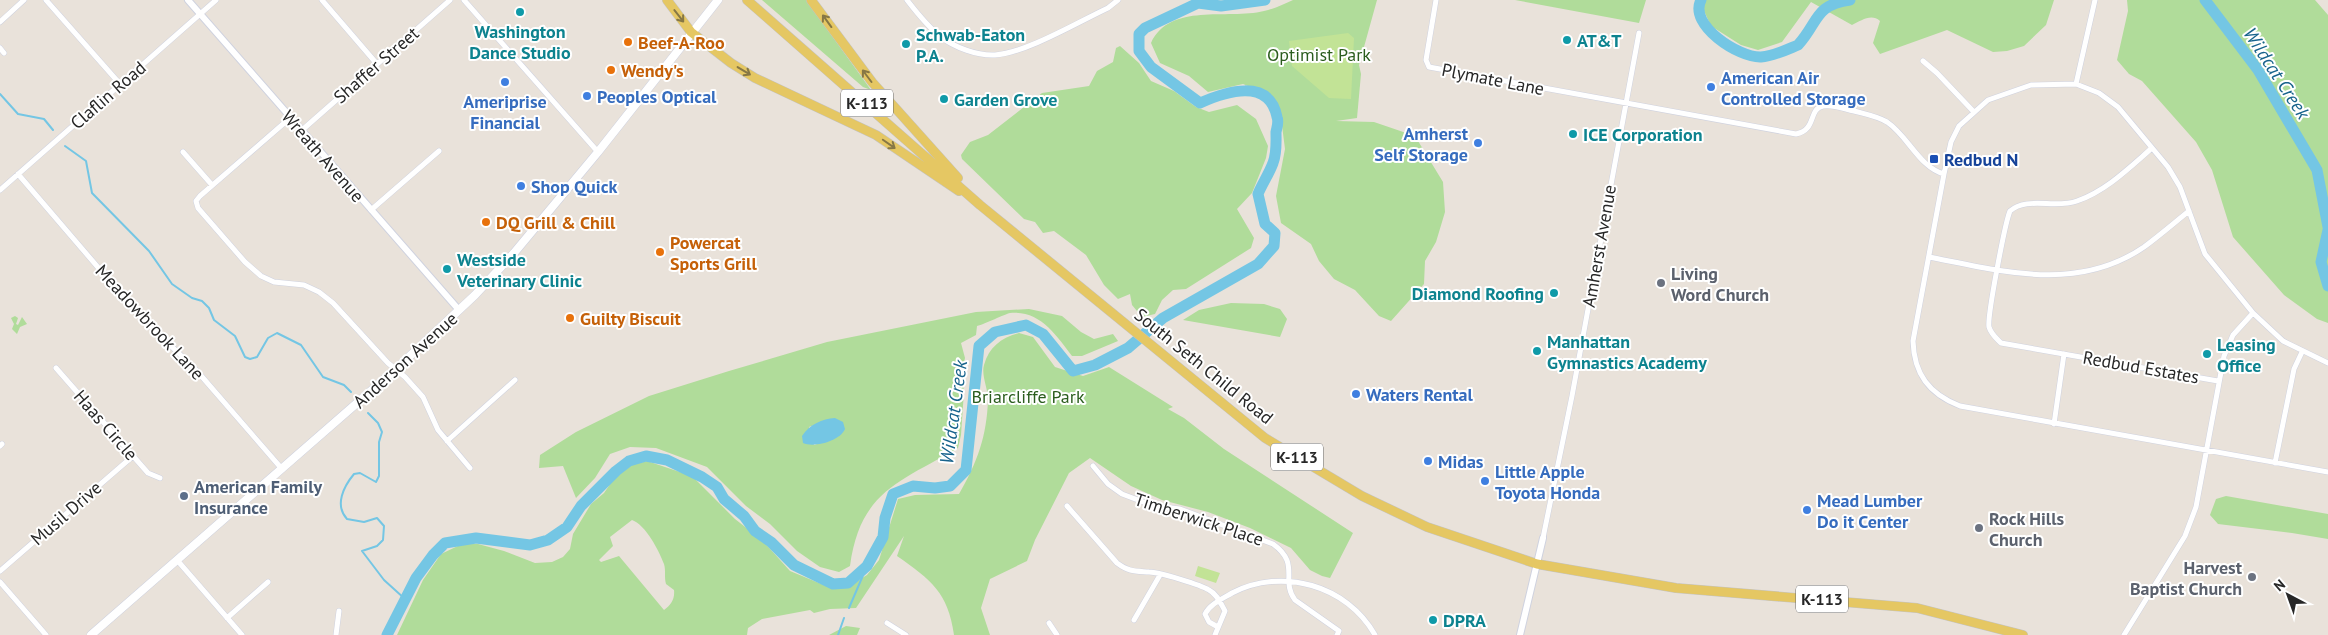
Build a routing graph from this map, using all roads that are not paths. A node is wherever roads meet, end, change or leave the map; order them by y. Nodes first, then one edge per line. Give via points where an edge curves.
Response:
1 (24, 0) edge
2 (46, 0) edge
3 (188, 0) edge
4 (216, 0) edge
5 (322, 0) edge
6 (450, 0) edge
7 (464, 0) edge
8 (667, 0) edge
9 (718, 0) edge
10 (811, 0) edge
11 (907, 0) edge
12 (1118, 0) edge
13 (1436, 0) edge
14 (2095, 0) edge
15 (749, 2) edge
16 (200, 14) junction
17 (0, 22) edge
18 (691, 32) junction
19 (1639, 33) dead end
20 (0, 48) edge
21 (4, 53) dead end
22 (1923, 61) dead end
23 (377, 64) junction
24 (120, 84) junction
25 (2076, 84) junction
26 (1625, 104) junction
27 (1973, 111) junction
28 (290, 118) junction
29 (301, 131) junction
30 (2152, 148) junction
31 (439, 151) dead end
32 (183, 152) dead end
33 (598, 152) junction
34 (18, 174) junction
35 (1944, 174) junction
36 (212, 185) junction
37 (0, 190) edge
38 (980, 205) junction
39 (371, 210) junction
40 (2188, 211) junction
41 (1929, 257) junction
42 (1997, 270) junction
43 (459, 310) junction
44 (2253, 313) junction
45 (2302, 352) junction
46 (2064, 354) junction
47 (2328, 363) edge
48 (56, 368) dead end
49 (396, 369) junction
50 (515, 380) dead end
51 (2218, 381) junction
52 (2054, 424) junction
53 (447, 441) junction
54 (2206, 452) junction
55 (133, 456) junction
56 (2275, 462) junction
57 (1093, 466) dead end
58 (470, 468) dead end
59 (282, 469) junction
60 (2328, 472) edge
61 (160, 478) dead end
62 (1067, 506) dead end
63 (1543, 538) joint
64 (177, 560) junction
65 (1537, 564) junction
66 (0, 571) edge
67 (1160, 574) junction
68 (1290, 581) junction
69 (0, 582) edge
70 (268, 582) dead end
71 (1219, 600) junction
72 (339, 611) dead end
73 (226, 618) junction
74 (1134, 620) dead end
75 (887, 623) dead end
76 (1049, 623) dead end
77 (1218, 627) junction
78 (46, 635) edge
79 (91, 635) edge
80 (242, 635) edge
81 (336, 635) edge
82 (906, 635) edge
83 (1057, 635) edge
84 (1215, 635) edge
85 (1337, 635) edge
86 (1375, 635) edge
87 (1520, 635) edge
88 (2022, 635) edge
89 (2124, 635) edge

1 - 17 street
2 - 24 street
3 - 16 street, Wreath Avenue
4 - 16 street, Claflin Road
5 - 23 street
6 - 23 street, Shaffer Street
7 - 33 street
8 -> 18 main road
9 - 18 main road, Anderson Avenue
38 -> 10 main road via 878,90
11 - 12 street via 948,42 994,55 1018,50 1108,8
13 - 26 street, Plymate Lane via 1426,60 1429,67
14 - 25 street
15 - 38 main road, South Seth Child Road / K-113
16 - 24 street, Claflin Road
16 - 28 street, Wreath Avenue
18 - 33 main road, Anderson Avenue
18 -> 38 main road via 755,78 876,135
19 - 26 street, Amherst Avenue
20 - 21 street
22 - 27 street
23 - 29 street, Shaffer Street
24 - 34 street, Claflin Road
25 - 27 street via 2031,85 1988,100
25 - 30 street via 2099,93 2118,107
26 - 35 street via 1796,134 1810,126 1815,111 1830,105 1886,121 1931,168
26 - 63 street, Amherst Avenue
27 - 35 street via 1954,135
28 - 29 street, Wreath Avenue
28 - 36 street
29 - 39 street, Wreath Avenue
30 - 40 street via 2180,187
30 - 42 street, Redbud Estates via 2099,192 2057,205 2027,203 2016,206 2008,216
31 - 39 street
32 - 36 street
33 - 43 main road, Anderson Avenue via 509,259
34 - 37 street, Claflin Road
34 - 59 street, Meadowbrook Lane via 138,314 197,370
35 - 41 street
36 - 49 street via 196,201 198,208 260,276 274,282 304,285 319,292 333,302
38 - 65 main road, South Seth Child Road / K-113 via 1265,438 1362,496 1427,528
39 - 43 street, Wreath Avenue
40 - 42 street via 2144,247 2103,267 2072,275 2042,276
40 - 44 street via 2205,254
41 - 42 street
41 - 52 street via 1913,341 1913,358 1924,382 1943,399 1960,406
42 - 46 street, Redbud Estates via 1989,326 1993,336 2001,342
43 - 49 main road, Anderson Avenue
44 - 45 street via 2272,332
44 - 51 street, Redbud Estates via 2233,335
45 - 47 street
45 - 56 street via 2294,369
46 - 51 street, Redbud Estates
46 - 52 street, Redbud Estates
48 - 55 street, Haas Circle
49 - 53 street via 423,397 438,430
49 - 59 main road, Anderson Avenue
50 - 53 street
51 - 54 street, Redbud Estates
52 - 54 street
53 - 58 street
54 - 56 street
54 - 89 street, Redbud Estates via 2196,507 2185,536
55 - 61 street, Haas Circle via 148,473
55 - 66 street, Musil Drive
56 - 60 street
57 - 68 street, Timberwick Place via 1108,484 1122,494 1154,506 1180,509 1273,544 1284,552 1289,562
59 - 64 main road, Anderson Avenue
62 - 67 street via 1126,570
63 - 65 street, Amherst Avenue
64 - 73 street
64 - 79 main road, Anderson Avenue
65 - 87 street, Amherst Avenue
65 - 88 main road, South Seth Child Road / K-113 via 1676,588 1917,608
67 - 71 street via 1209,590
67 - 74 street
68 - 71 street via 1255,584
68 - 85 street, Timberwick Place via 1290,593 1295,600 1339,631
68 - 86 street via 1318,587 1339,598 1358,613
69 - 78 street
70 - 73 street
71 - 77 street via 1225,611
71 - 77 street via 1205,614 1209,622
72 - 81 street
73 - 80 street
75 - 82 street
76 - 83 street
77 - 84 street

